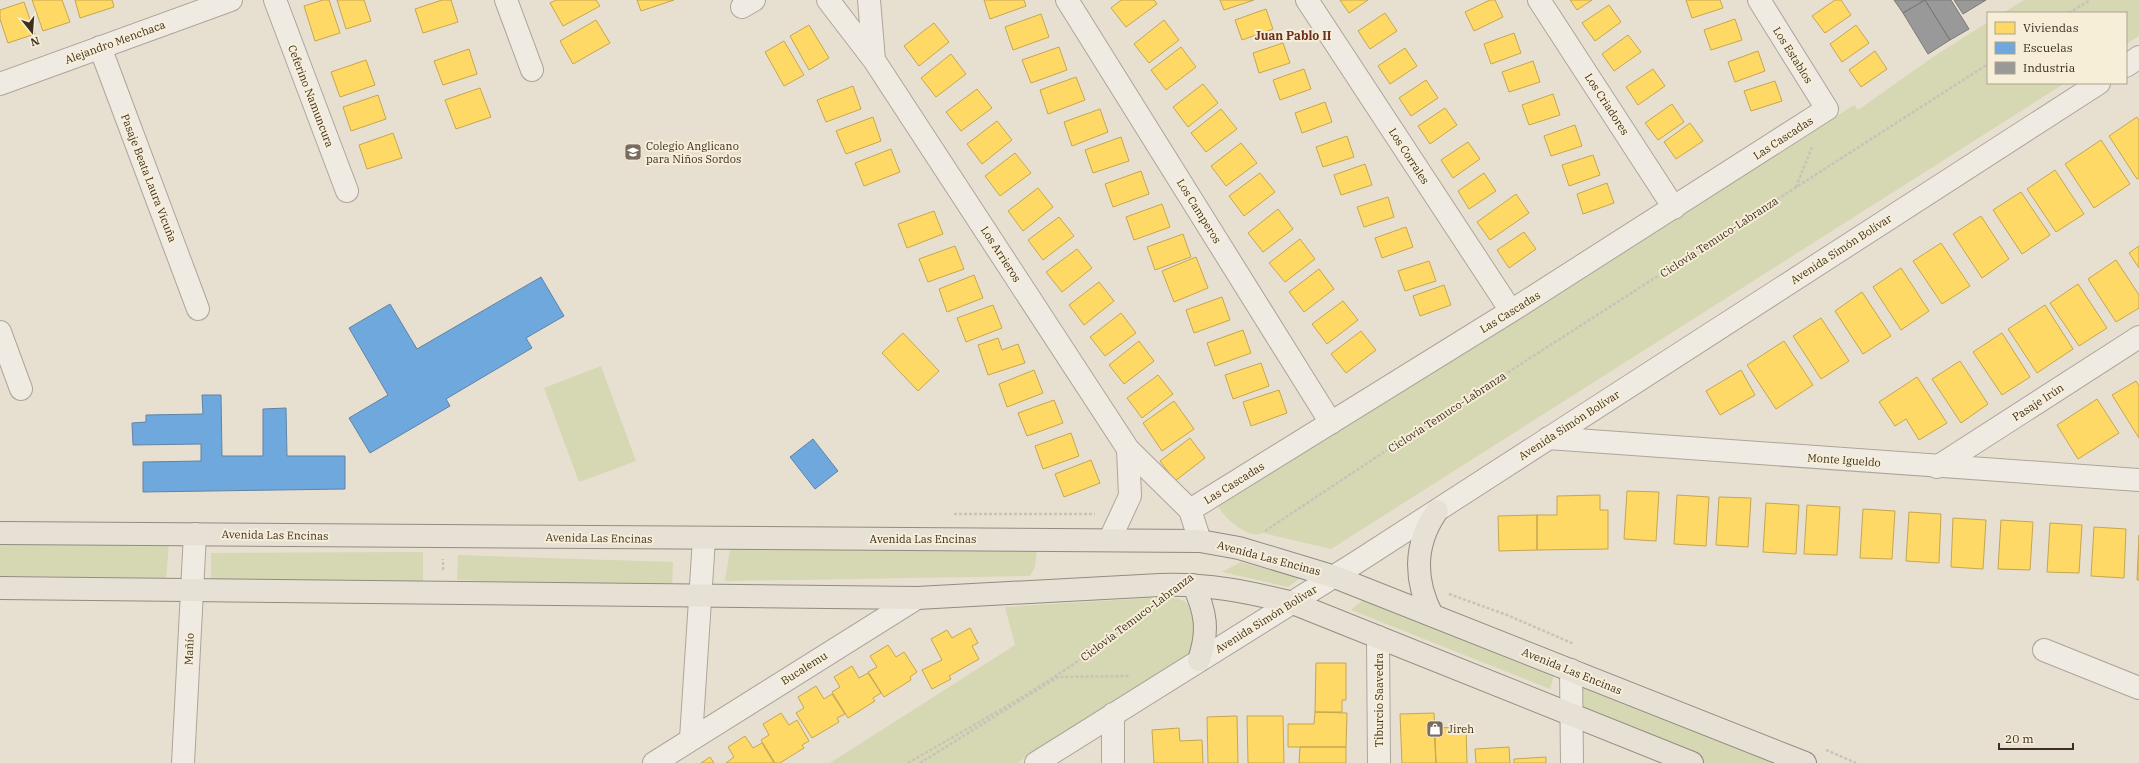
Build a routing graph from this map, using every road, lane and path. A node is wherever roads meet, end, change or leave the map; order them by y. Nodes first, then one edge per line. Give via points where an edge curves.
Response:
1 (231, 0) edge
2 (275, 0) edge
3 (506, 0) edge
4 (828, 0) edge
5 (869, 0) edge
6 (1067, 0) edge
7 (1307, 0) edge
8 (1539, 0) edge
9 (1759, 0) edge
10 (2090, 0) edge
11 (2071, 12) edge
12 (100, 48) junction
13 (2139, 57) edge
14 (874, 60) junction
15 (1987, 65) edge
16 (2127, 65) edge
17 (532, 70) dead end
18 (0, 84) edge
19 (2097, 84) edge
20 (1827, 109) joint
21 (347, 191) dead end
22 (1674, 208) junction
23 (198, 309) dead end
24 (1511, 311) junction
25 (0, 332) edge
26 (2139, 338) edge
27 (21, 389) dead end
28 (1331, 423) junction
29 (1548, 438) junction
30 (1128, 449) junction
31 (1938, 467) junction
32 (2139, 480) edge
33 (1190, 510) junction
34 (1437, 511) junction
35 (0, 533) edge
36 (195, 534) junction
37 (704, 539) junction
38 (1110, 539) junction
39 (1200, 541) junction
40 (1239, 548) junction
41 (1335, 576) junction
42 (1193, 585) junction
43 (0, 588) edge
44 (192, 590) junction
45 (700, 596) junction
46 (917, 598) junction
47 (1293, 603) junction
48 (1146, 608) dead end
49 (1432, 615) junction
50 (1378, 637) junction
51 (2044, 650) dead end
52 (1199, 660) junction
53 (1571, 670) junction
54 (1135, 675) dead end
55 (2139, 688) edge
56 (1113, 714) junction
57 (1572, 715) junction
58 (691, 738) junction
59 (182, 763) edge
60 (654, 763) edge
61 (908, 763) edge
62 (920, 763) edge
63 (1036, 763) edge
64 (1113, 763) edge
65 (1379, 763) edge
66 (1572, 763) edge
67 (1692, 763) edge
68 (1806, 763) edge

1 - 12 street, Alejandro Menchaca
2 - 21 street, Ceferino Namuncura
3 - 17 street
4 - 14 street, Los Arrieros
5 - 14 street, Los Arrieros
6 - 28 street, Los Camperos
7 - 24 street, Los Corrales
8 - 22 street, Los Criadores
9 - 20 street, Los Establos
10 - 11 path
12 - 18 street, Alejandro Menchaca
12 - 23 street, Pasaje Beata Laura Vicuña
13 - 16 street
14 - 30 street, Los Arrieros
15 - 40 path, Ciclovía Temuco-Labranza via 1396,444
19 - 29 street, Avenida Simón Bolívar
20 - 22 street, Las Cascadas
22 - 24 street, Las Cascadas
24 - 28 street, Las Cascadas
25 - 27 street
26 - 31 street, Pasaje Irún
28 - 33 street, Las Cascadas
29 - 31 street, Monte Igueldo
29 - 34 street, Avenida Simón Bolívar
30 - 33 street, Los Arrieros
30 - 38 street via 1130,496
31 - 32 street, Monte Igueldo
33 - 39 street, Los Arrieros
34 - 41 street, Avenida Simón Bolívar
34 - 49 main road via 1427,527 1418,557 1422,591
35 - 36 main road, Avenida Las Encinas
36 - 37 main road, Avenida Las Encinas
36 - 44 street, Mañío
37 - 38 main road, Avenida Las Encinas
37 - 45 street
38 - 39 main road, Avenida Las Encinas
39 - 40 main road, Avenida Las Encinas
40 - 41 main road, Avenida Las Encinas
41 - 47 street, Avenida Simón Bolívar
41 - 49 main road, Avenida Las Encinas
42 - 46 main road
42 - 47 main road
42 - 52 main road via 1205,615 1205,632
43 - 44 main road
44 - 45 main road
44 - 59 street, Mañío
45 - 46 main road
45 - 58 street
46 - 58 street, Bucalemu
47 - 50 main road
47 - 52 street, Avenida Simón Bolívar
48 - 61 path, Ciclovía Temuco-Labranza via 1070,666
49 - 53 main road, Avenida Las Encinas
50 - 57 main road
50 - 65 street, Tiburcio Saavedra
51 - 55 street
52 - 56 street, Avenida Simón Bolívar
53 - 57 street
53 - 68 main road, Avenida Las Encinas
54 - 62 path via 1058,677
56 - 63 street, Avenida Simón Bolívar
56 - 64 street
57 - 66 street
57 - 67 main road
58 - 60 street, Bucalemu

